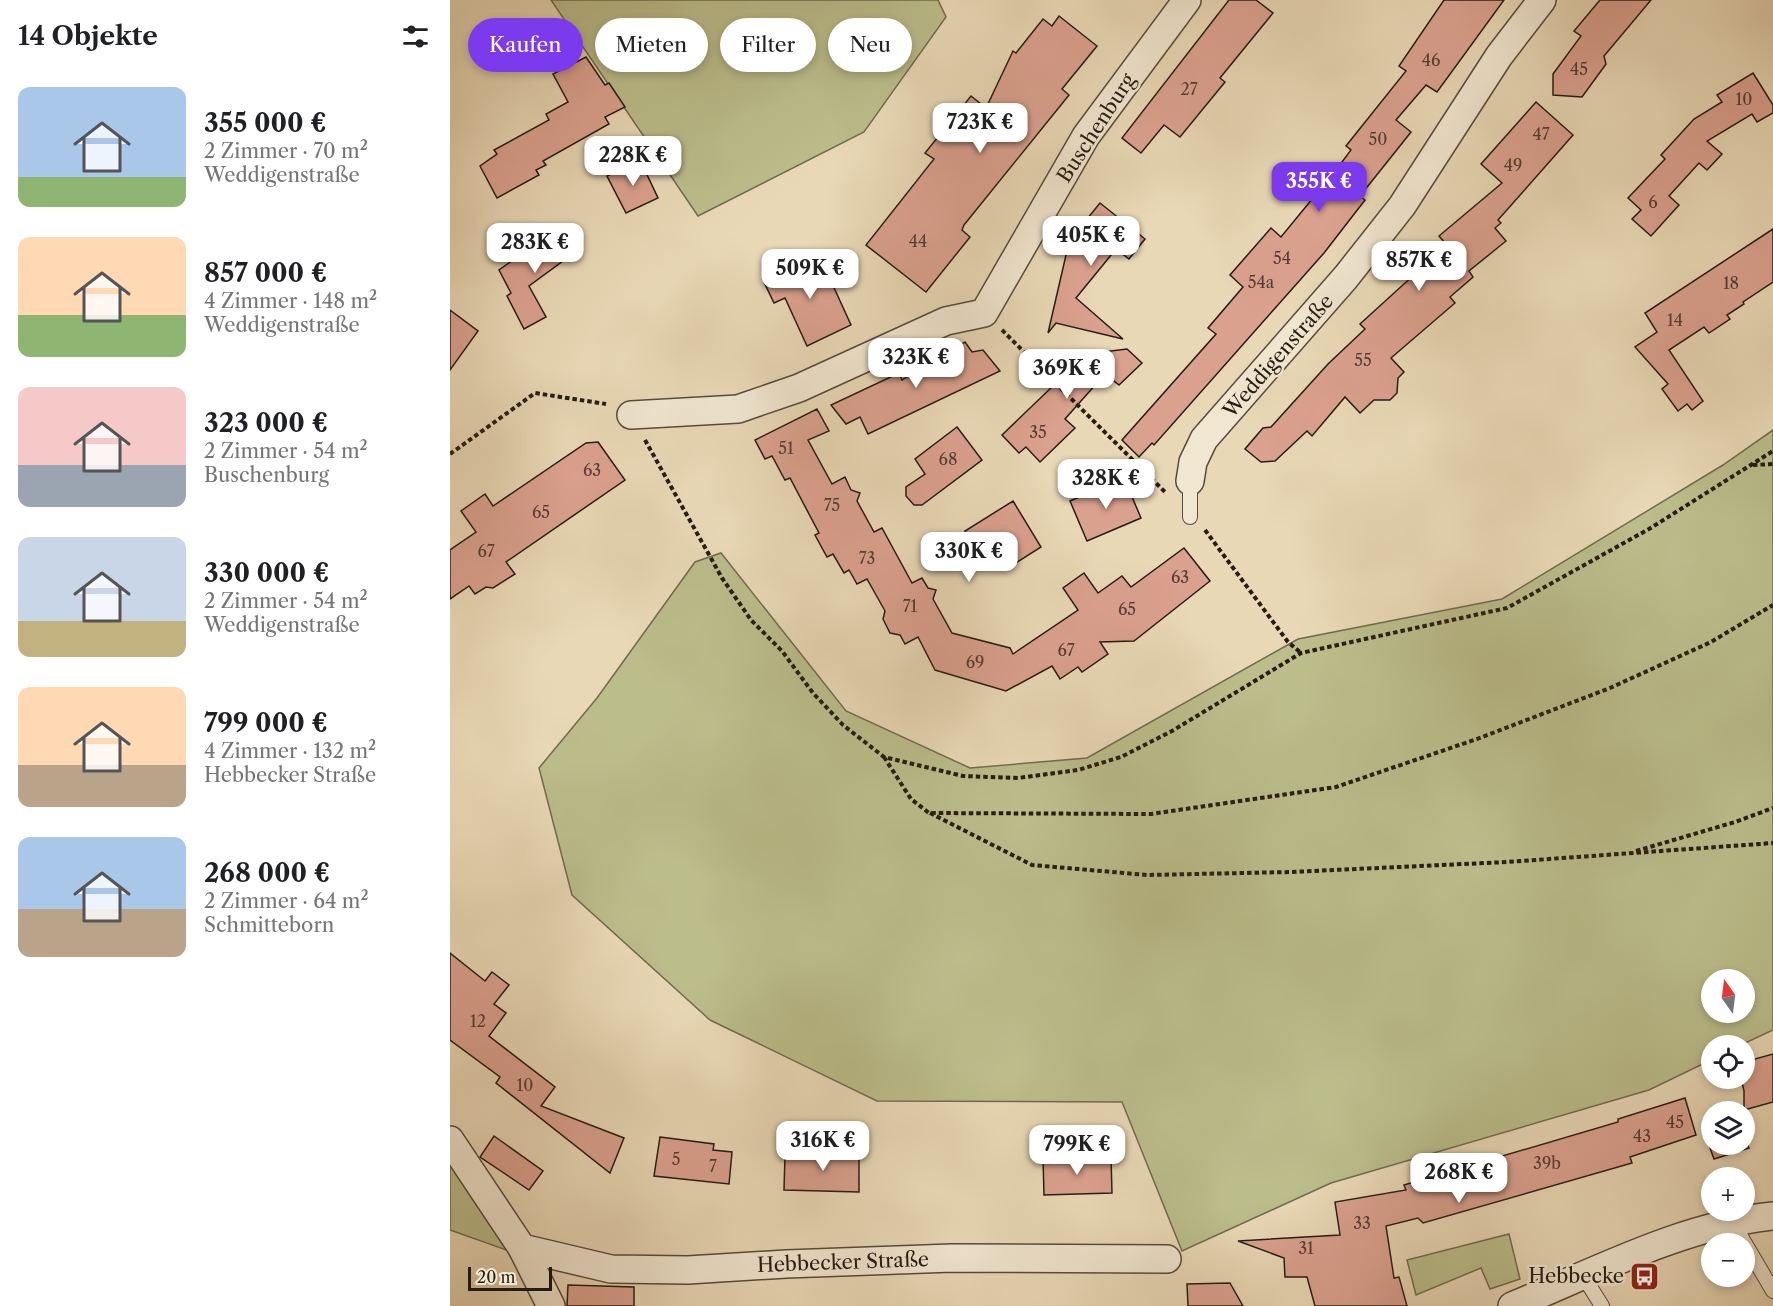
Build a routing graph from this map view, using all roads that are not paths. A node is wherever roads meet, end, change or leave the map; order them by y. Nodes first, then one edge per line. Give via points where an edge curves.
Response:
1 (1187, 0) edge
2 (1542, 0) edge
3 (631, 415) road end
4 (1190, 481) joint
5 (1190, 517) road end
6 (450, 1140) edge
7 (1773, 1216) edge
8 (1733, 1223) junction
9 (522, 1248) junction
10 (1167, 1259) dead end
11 (1584, 1277) junction
12 (1773, 1290) edge
13 (551, 1306) edge
14 (1512, 1306) edge
15 (1602, 1306) edge

1 - 3 street, Buschenburg via 1086,136 984,313 946,321 799,388 738,409
2 - 4 street, Weddigenstraße via 1499,56 1402,206 1346,277 1204,439 1192,462
4 - 5 lane
6 - 9 street
7 - 8 street
8 - 11 street via 1702,1229
8 - 12 lane
9 - 10 street, Hebbecker Straße via 611,1269 688,1270 952,1258
9 - 13 street
11 - 14 street
11 - 15 lane

